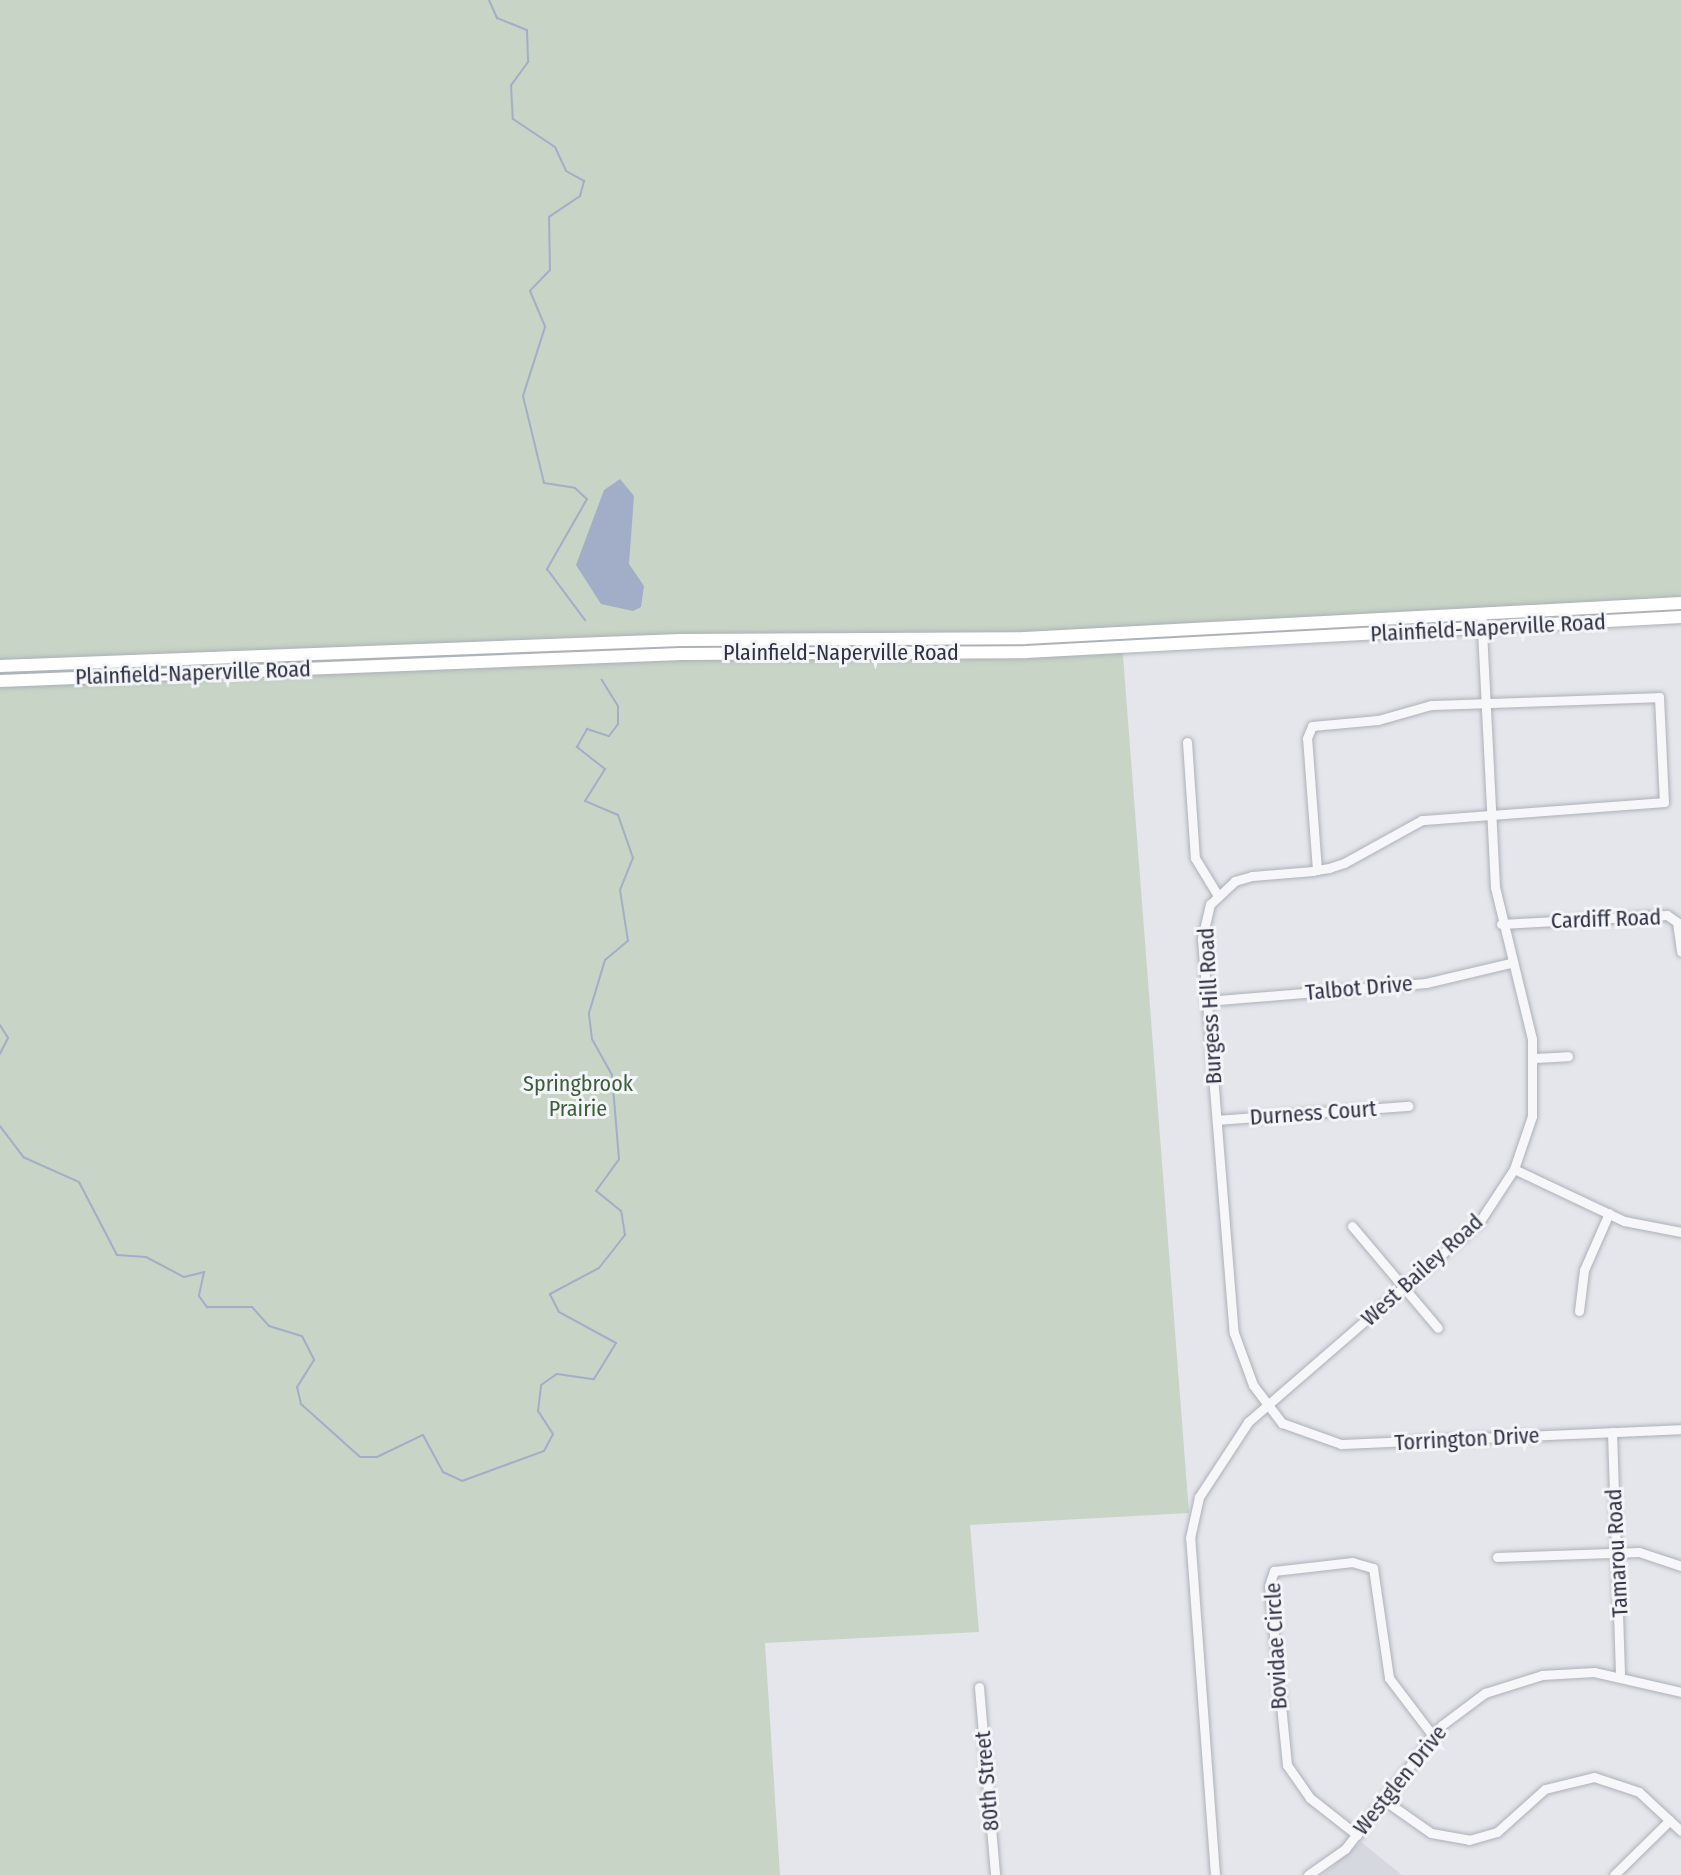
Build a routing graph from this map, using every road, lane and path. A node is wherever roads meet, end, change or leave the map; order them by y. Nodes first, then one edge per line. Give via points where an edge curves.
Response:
1 (1681, 603) edge
2 (1481, 614) junction
3 (1681, 617) edge
4 (1482, 628) junction
5 (0, 666) edge
6 (0, 681) edge
7 (1485, 702) junction
8 (1187, 742) dead end
9 (1491, 813) junction
10 (1317, 870) junction
11 (1217, 894) junction
12 (1501, 924) junction
13 (1681, 952) edge
14 (1510, 963) junction
15 (1206, 1001) junction
16 (1568, 1056) dead end
17 (1535, 1058) junction
18 (1408, 1106) dead end
19 (1217, 1120) junction
20 (1514, 1169) junction
21 (1609, 1213) junction
22 (1352, 1226) dead end
23 (1681, 1232) edge
24 (1404, 1288) junction
25 (1579, 1311) dead end
26 (1438, 1328) dead end
27 (1267, 1405) junction
28 (1681, 1429) edge
29 (1612, 1432) junction
30 (1617, 1552) junction
31 (1497, 1557) dead end
32 (1681, 1566) edge
33 (1620, 1673) junction
34 (979, 1687) dead end
35 (1681, 1692) edge
36 (1433, 1736) junction
37 (1384, 1800) junction
38 (1670, 1820) junction
39 (1681, 1831) edge
40 (1357, 1835) junction
41 (995, 1875) edge
42 (1215, 1875) edge
43 (1308, 1875) edge
44 (1614, 1875) edge

1 - 2 main road, Plainfield-Naperville Road
2 - 4 street, West Bailey Road
2 - 5 main road, Plainfield-Naperville Road via 1025,638 681,640
3 - 4 main road, Plainfield-Naperville Road
4 - 6 main road, Plainfield-Naperville Road via 1039,652 680,654
4 - 7 street, West Bailey Road
7 - 9 street, West Bailey Road
7 - 9 street via 1656,694 1668,793 1659,804
7 - 10 street via 1310,728
8 - 11 street via 1195,858
9 - 10 street via 1422,820 1360,857
9 - 12 street, West Bailey Road
10 - 11 street via 1245,877
11 - 15 street, Burgess Hill Road via 1202,926
12 - 13 street, Cardiff Road via 1667,915 1677,922
12 - 14 street, West Bailey Road
14 - 15 street, Talbot Drive via 1426,983
14 - 17 street, West Bailey Road
15 - 19 street, Burgess Hill Road
16 - 17 street
17 - 20 street, West Bailey Road via 1532,1116
18 - 19 street, Durness Court
19 - 27 street, Burgess Hill Road via 1234,1333
20 - 21 street
20 - 24 street, West Bailey Road via 1480,1221
21 - 23 street
21 - 25 street via 1584,1270
22 - 24 street
24 - 26 street
24 - 27 street, West Bailey Road
27 - 29 street, Torrington Drive via 1296,1432 1341,1444
27 - 42 street, West Bailey Road via 1215,1466 1190,1528
28 - 29 street, Torrington Drive
29 - 30 street, Tamarou Road
30 - 31 street
30 - 32 street via 1651,1553
30 - 33 street, Tamarou Road
33 - 35 street, Westglen Drive
33 - 36 street, Westglen Drive via 1513,1682 1470,1702
34 - 41 street, 80th Street
36 - 37 street, Westglen Drive
36 - 40 street, Bovidae Circle via 1389,1678 1373,1568 1352,1562 1275,1569 1269,1586 1283,1752 1302,1790
37 - 38 street via 1431,1833 1469,1840 1497,1832 1545,1789 1594,1777 1630,1787
37 - 40 street, Westglen Drive
38 - 39 street
38 - 44 street
40 - 43 street, Westglen Drive

